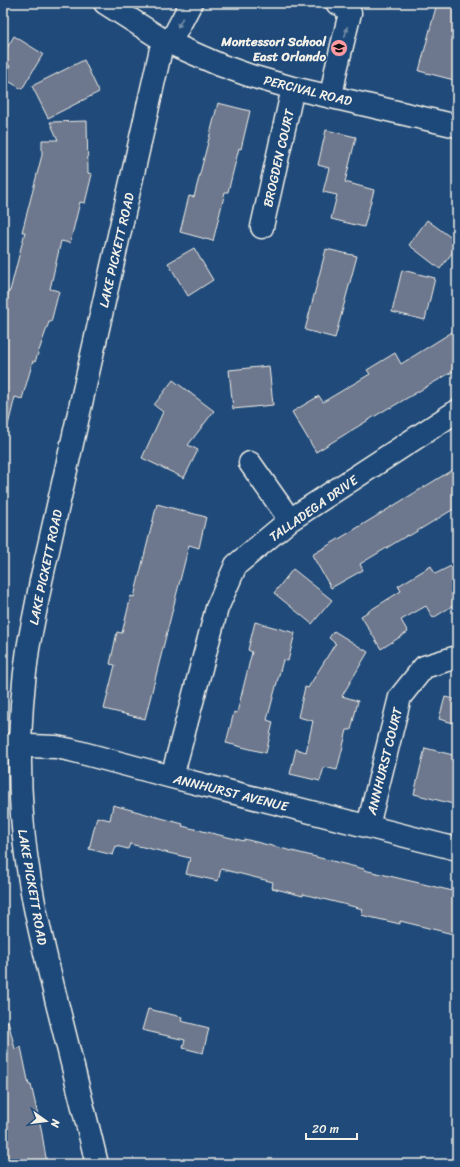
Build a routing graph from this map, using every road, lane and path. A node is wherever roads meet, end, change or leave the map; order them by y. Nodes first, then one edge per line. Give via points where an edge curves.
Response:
1 (105, 3) edge
2 (191, 3) edge
3 (337, 3) edge
4 (167, 42) junction
5 (293, 88) junction
6 (331, 97) junction
7 (457, 126) edge
8 (262, 227) dead end
9 (457, 411) edge
10 (250, 463) dead end
11 (290, 520) junction
12 (457, 657) edge
13 (12, 745) edge
14 (172, 777) junction
15 (368, 826) junction
16 (457, 848) edge
17 (97, 1164) edge

1 - 4 street
2 -> 4 street, LAKE PICKETT ROAD
6 -> 3 street via 350,13
4 - 5 street, PERCIVAL ROAD via 220,65
4 - 13 street, LAKE PICKETT ROAD via 41,581
5 - 6 street, PERCIVAL ROAD
5 - 8 street, BROGDEN COURT
6 - 7 street, PERCIVAL ROAD
9 - 11 street, TALLADEGA DRIVE
10 - 11 street
11 - 14 street, TALLADEGA DRIVE via 236,564 217,608
12 - 15 street, ANNHURST COURT via 424,667 400,697
13 - 14 street, ANNHURST AVENUE via 56,747
13 - 17 street, LAKE PICKETT ROAD via 30,881 44,950
14 - 15 street, ANNHURST AVENUE
15 - 16 street, ANNHURST AVENUE

